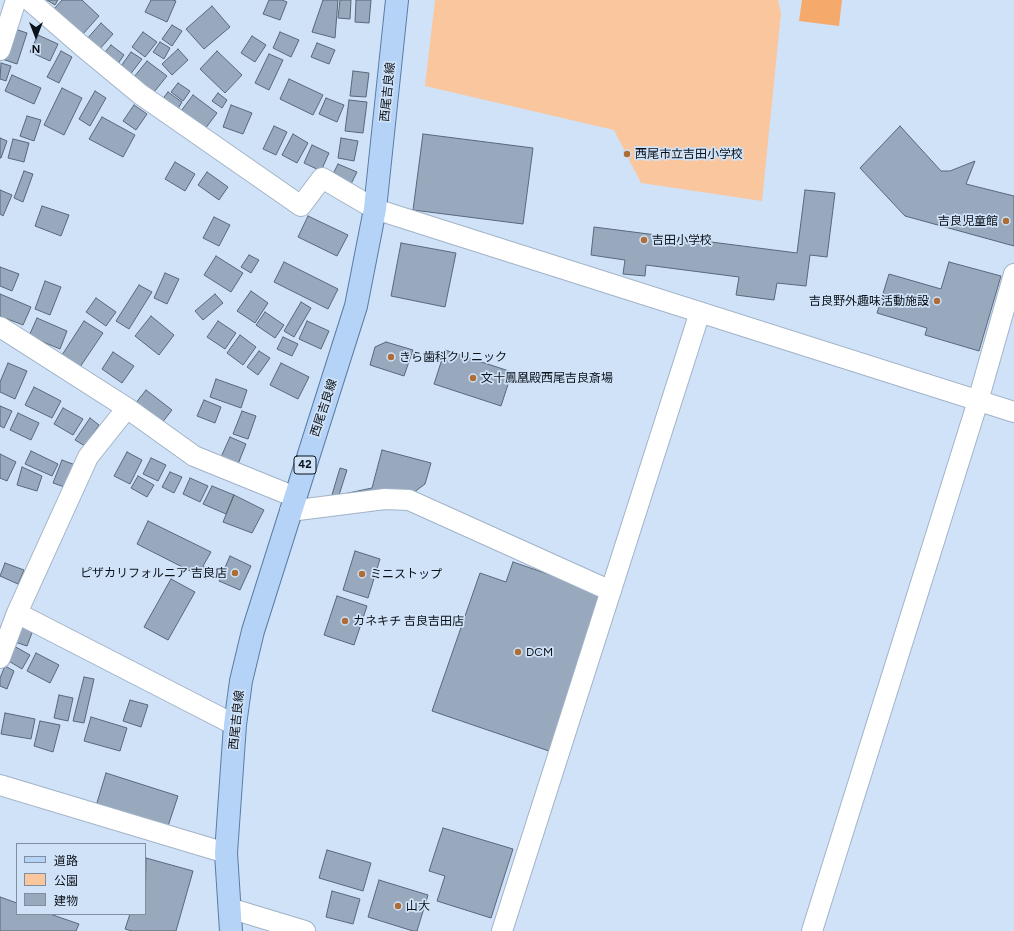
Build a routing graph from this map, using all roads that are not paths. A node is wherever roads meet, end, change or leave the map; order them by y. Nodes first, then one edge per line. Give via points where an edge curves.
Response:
1 (16, 0) edge
2 (29, 0) edge
3 (397, 0) edge
4 (0, 50) edge
5 (375, 209) junction
6 (1014, 274) edge
7 (700, 312) junction
8 (0, 327) edge
9 (978, 400) junction
10 (127, 408) junction
11 (1014, 412) edge
12 (293, 504) junction
13 (611, 591) junction
14 (17, 613) junction
15 (0, 658) edge
16 (235, 725) junction
17 (0, 785) edge
18 (226, 853) junction
19 (229, 908) junction
20 (231, 931) edge
21 (305, 931) edge
22 (502, 931) edge
23 (812, 931) edge

1 - 4 street
2 - 5 street via 140,94 301,206 322,178
3 - 5 main road, 西尾吉良線 / 42
5 - 7 street
5 - 12 main road, 西尾吉良線 / 42 via 356,306
6 - 9 street
7 - 9 street
7 - 13 street
8 - 10 street
9 - 11 street
9 - 23 street
10 - 12 street via 194,456
10 - 14 street via 88,457
12 - 13 street via 409,500
12 - 16 main road, 西尾吉良線 / 42 via 253,631 241,681
13 - 22 street
14 - 15 street
14 - 16 street
16 - 18 main road, 西尾吉良線 / 42
17 - 18 street
18 - 19 main road, 西尾吉良線 / 42
19 - 20 main road, 西尾吉良線 / 42
19 - 21 street

